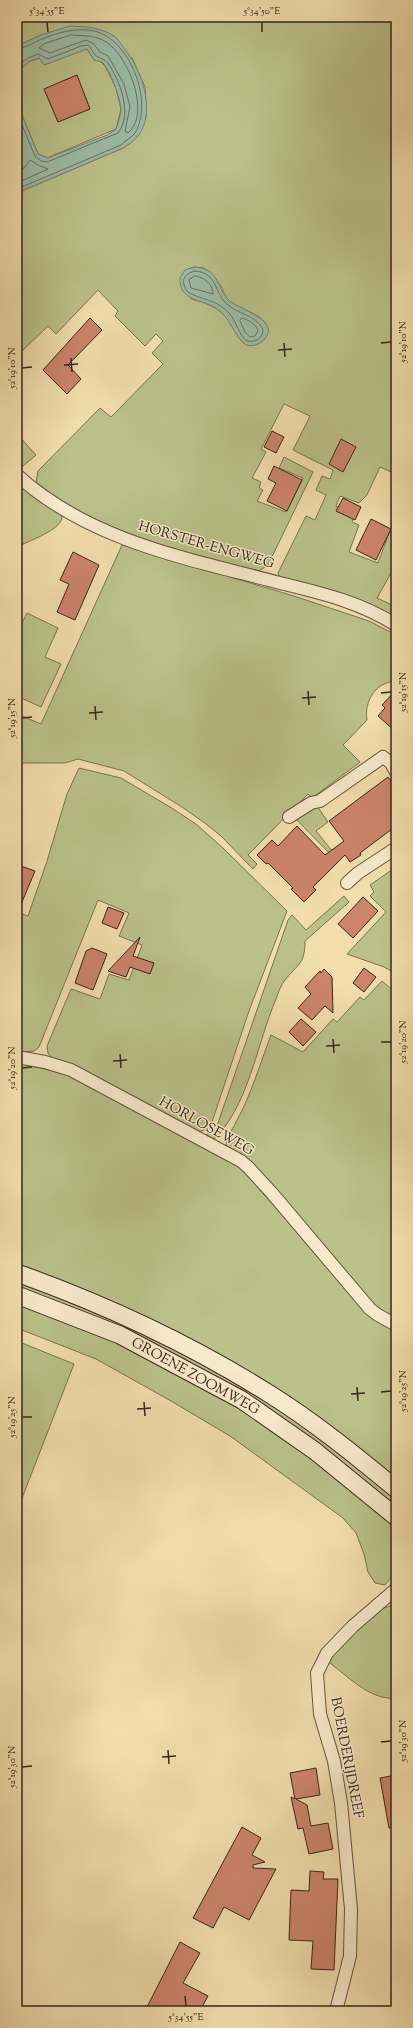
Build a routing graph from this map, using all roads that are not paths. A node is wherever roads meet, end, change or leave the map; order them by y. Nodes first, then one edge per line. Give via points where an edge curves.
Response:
1 (17, 475) edge
2 (396, 626) edge
3 (396, 772) edge
4 (290, 817) dead end
5 (396, 848) edge
6 (347, 883) dead end
7 (17, 1057) edge
8 (17, 1273) edge
9 (17, 1294) edge
10 (396, 1325) edge
11 (396, 1489) edge
12 (396, 1517) edge
13 (396, 1589) edge
14 (336, 2011) edge

1 - 2 street, HORSTER-ENGWEG via 64,510 119,537 336,597 379,615
3 - 4 street via 383,757 320,801 311,803
5 - 6 street
7 - 10 street, HORLOSEWEG via 71,1070 241,1161 271,1192 370,1309
8 - 11 main road, GROENE ZOOMWEG via 84,1299 178,1342 261,1389 336,1441
9 - 12 main road, GROENE ZOOMWEG via 120,1335 242,1400 315,1451
13 - 14 street, BOERDERIJDREEF via 353,1626 327,1653 317,1673 320,1714 334,1760 341,1803 352,1909 350,1956

